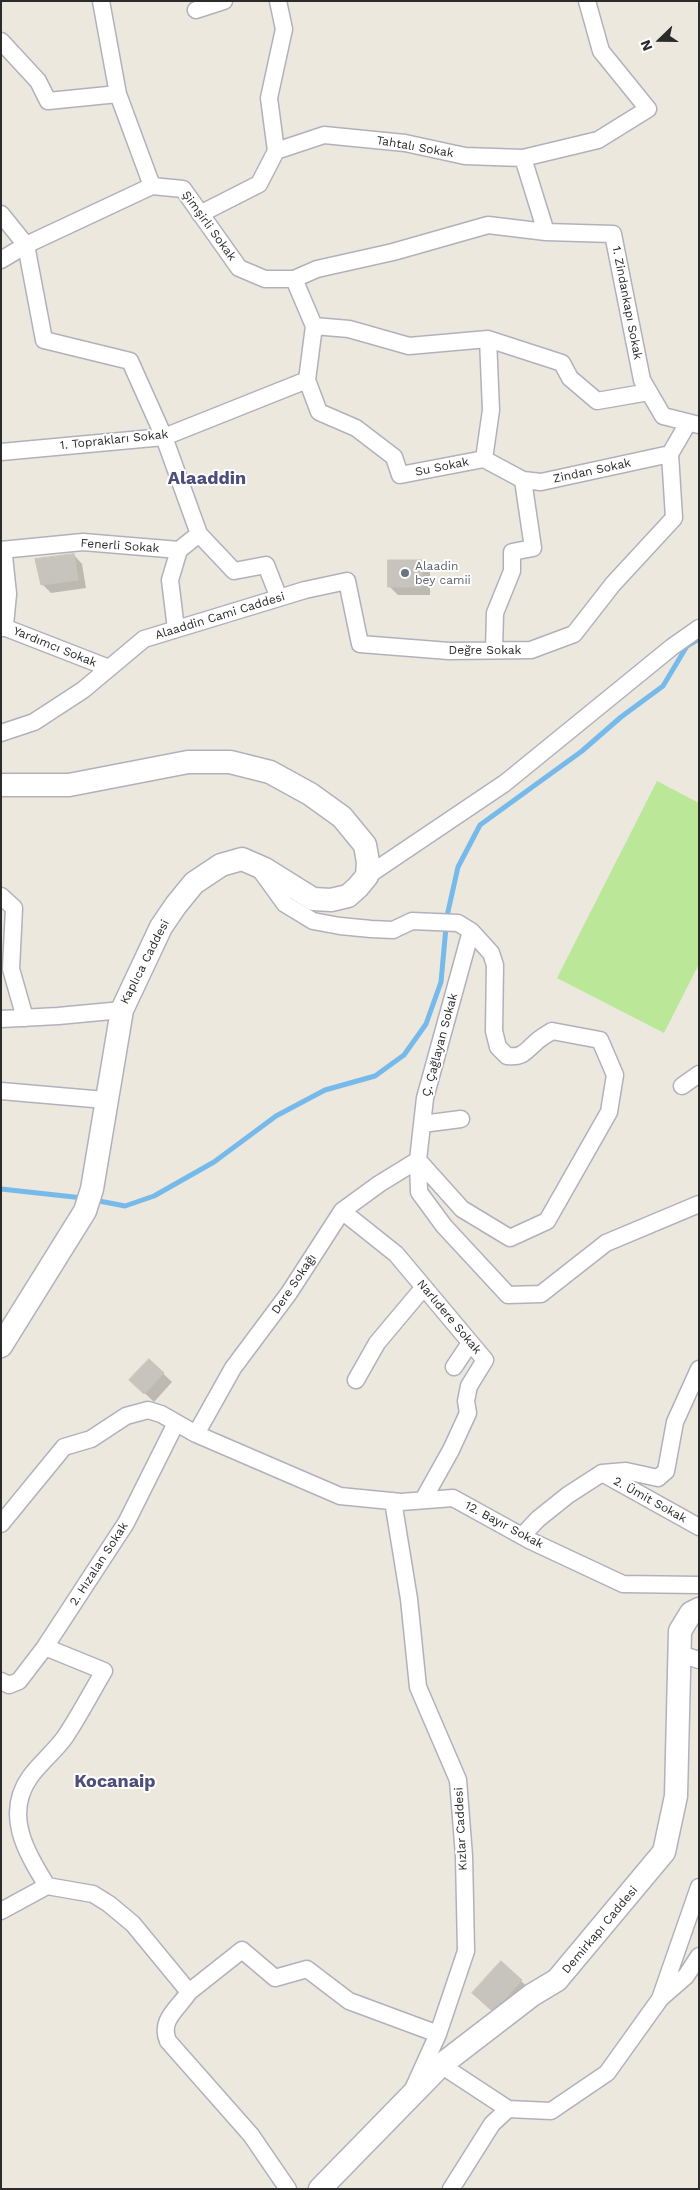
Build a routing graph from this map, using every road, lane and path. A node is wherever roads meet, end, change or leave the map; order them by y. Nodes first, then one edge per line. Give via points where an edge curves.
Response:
1 (101, 1) edge
2 (224, 1) edge
3 (278, 1) edge
4 (587, 1) edge
5 (196, 10) dead end
6 (1, 41) edge
7 (118, 94) junction
8 (276, 152) junction
9 (523, 158) junction
10 (152, 186) junction
11 (1, 214) edge
12 (200, 214) junction
13 (546, 232) junction
14 (26, 245) junction
15 (1, 260) edge
16 (294, 279) junction
17 (314, 326) junction
18 (488, 339) junction
19 (307, 380) junction
20 (649, 392) junction
21 (693, 424) edge
22 (164, 437) junction
23 (1, 452) edge
24 (670, 454) junction
25 (484, 459) junction
26 (523, 480) junction
27 (199, 534) junction
28 (1, 550) edge
29 (178, 550) junction
30 (1, 556) edge
31 (347, 581) joint
32 (279, 598) junction
33 (2, 626) edge
34 (699, 628) edge
35 (176, 630) junction
36 (494, 650) junction
37 (109, 668) junction
38 (1, 733) edge
39 (1, 785) edge
40 (254, 864) junction
41 (367, 876) junction
42 (1, 896) edge
43 (457, 925) junction
44 (122, 1010) junction
45 (25, 1018) junction
46 (1, 1019) edge
47 (699, 1074) edge
48 (682, 1086) dead end
49 (1, 1090) edge
50 (105, 1100) junction
51 (461, 1120) dead end
52 (422, 1124) junction
53 (418, 1160) junction
54 (699, 1204) edge
55 (342, 1211) junction
56 (424, 1287) junction
57 (4, 1336) edge
58 (470, 1343) junction
59 (454, 1367) dead end
60 (699, 1369) edge
61 (356, 1380) dead end
62 (176, 1422) junction
63 (196, 1434) junction
64 (602, 1473) junction
65 (423, 1500) junction
66 (393, 1501) junction
67 (1, 1524) edge
68 (699, 1526) edge
69 (522, 1536) junction
70 (699, 1585) edge
71 (699, 1610) edge
72 (45, 1647) junction
73 (689, 1657) edge
74 (1, 1681) edge
75 (47, 1886) junction
76 (699, 1887) edge
77 (1, 1911) edge
78 (699, 1956) edge
79 (188, 1992) junction
80 (660, 1999) junction
81 (438, 2034) junction
82 (440, 2065) junction
83 (410, 2096) junction
84 (508, 2109) junction
85 (288, 2189) edge
86 (320, 2189) edge
87 (451, 2189) edge

1 - 7 street
2 - 5 street
3 - 8 street via 284,29 269,98
4 - 9 street, Tahtalı Sokak via 601,51 648,109 598,140
6 - 7 street via 38,81 48,101
7 - 10 street
8 - 9 street, Tahtalı Sokak via 324,135 405,143 466,156
8 - 12 street via 259,184
9 - 13 street
10 - 12 street, Şimşirli Sokak via 183,189
10 - 14 street
11 - 14 street
12 - 16 street, Şimşirli Sokak via 239,268 265,279
13 - 16 street, 1. Zindankapı Sokak via 488,224 394,252 317,268
13 - 20 street, 1. Zindankapı Sokak via 613,234 642,380
14 - 15 street
14 - 22 street via 44,340 130,361
16 - 17 street
17 - 18 street via 349,328 409,346
17 - 19 street
18 - 20 street via 562,363 570,378 596,401
18 - 25 street via 491,410
19 - 22 street, 1. Toprakları Sokak
19 - 25 street, Su Sokak via 319,412 356,428 394,457 400,475
20 - 21 street, 1. Zindankapı Sokak via 663,416
21 - 24 street
22 - 23 street, 1. Toprakları Sokak
22 - 27 street
24 - 26 street, Zindan Sokak via 540,482
24 - 36 street, Değre Sokak via 674,518 613,584 574,634 531,650
25 - 26 street, Zindan Sokak
26 - 36 street via 533,548 512,552 512,571 495,613
27 - 29 street
27 - 32 street via 234,571 266,565
28 - 29 street, Fenerli Sokak via 83,542
29 - 35 street, Fenerli Sokak via 170,580
30 - 33 main road via 5,594
31 - 32 street, Alaaddin Cami Caddesi
31 - 36 street, Değre Sokak via 360,644 449,651
32 - 35 street, Alaaddin Cami Caddesi
33 - 37 street, Yardımcı Sokak
34 - 41 street via 505,783
35 - 37 street, Alaaddin Cami Caddesi via 144,639
37 - 38 street, Alaaddin Cami Caddesi via 83,690 34,722
39 - 41 main road via 69,785 188,762 230,762 270,772 310,794 342,818 365,845
40 - 41 main road, Kaplıca Caddesi via 313,899 331,900 348,896
40 - 43 street via 285,904 312,920 371,930 394,930 412,921
40 - 44 main road, Kaplıca Caddesi via 242,859 221,865 194,883 161,927
42 - 45 street via 14,908 11,969
43 - 52 street, Ç. Çağlayan Sokak
43 - 53 street via 491,953 495,965 494,1032 498,1047 507,1056 518,1057 552,1031 600,1040 615,1075 609,1112 546,1221 510,1238 462,1209
44 - 45 street
44 - 50 main road, Kaplıca Caddesi
45 - 46 street
47 - 48 street
49 - 50 street
50 - 57 main road, Kaplıca Caddesi via 92,1189 85,1211
51 - 52 street
52 - 53 street, Ç. Çağlayan Sokak
53 - 54 street, Ç. Çağlayan Sokak via 419,1192 444,1226 508,1295 541,1294 606,1243
53 - 55 street, Dere Sokağı
55 - 56 street, Narlıdere Sokak via 396,1254
55 - 63 street, Dere Sokağı via 290,1293 233,1368
56 - 58 street, Narlıdere Sokak
56 - 61 street via 377,1343
58 - 59 street
58 - 65 street, Narlıdere Sokak via 485,1360 469,1386 468,1413
60 - 64 street via 675,1422 666,1472 658,1478 626,1470
62 - 63 street, 12. Bayır Sokak
62 - 67 street, 12. Bayır Sokak via 148,1410 126,1416 91,1439 64,1447
62 - 72 street, 2. Hızalan Sokak via 126,1523
63 - 66 street, 12. Bayır Sokak via 340,1496
64 - 68 street, 2. Ümit Sokak
64 - 69 street via 568,1495
65 - 66 street, 12. Bayır Sokak
65 - 69 street, 12. Bayır Sokak via 453,1498
66 - 81 street, Kızlar Caddesi via 418,1687 458,1780 466,1951
69 - 70 street, 12. Bayır Sokak via 623,1584
71 - 73 main road, Demirkapı Caddesi via 690,1613 680,1631
72 - 74 street, 2. Hızalan Sokak via 19,1681 9,1685
72 - 75 street via 104,1671 64,1737 29,1778 19,1801 19,1825 26,1850
73 - 82 main road, Demirkapı Caddesi via 676,1796 664,1852 557,1980 532,1995
75 - 77 street
75 - 79 street via 93,1894 109,1904 133,1924
76 - 80 street
78 - 80 street via 686,1976
79 - 81 street via 242,1950 275,1978 307,1969 349,2000
79 - 85 street via 166,2021 168,2040 251,2135
80 - 84 street via 607,2073 551,2111
81 - 83 street, Kızlar Caddesi
82 - 83 main road, Demirkapı Caddesi
82 - 84 street
83 - 86 main road, Demirkapı Caddesi
84 - 87 street via 492,2124

